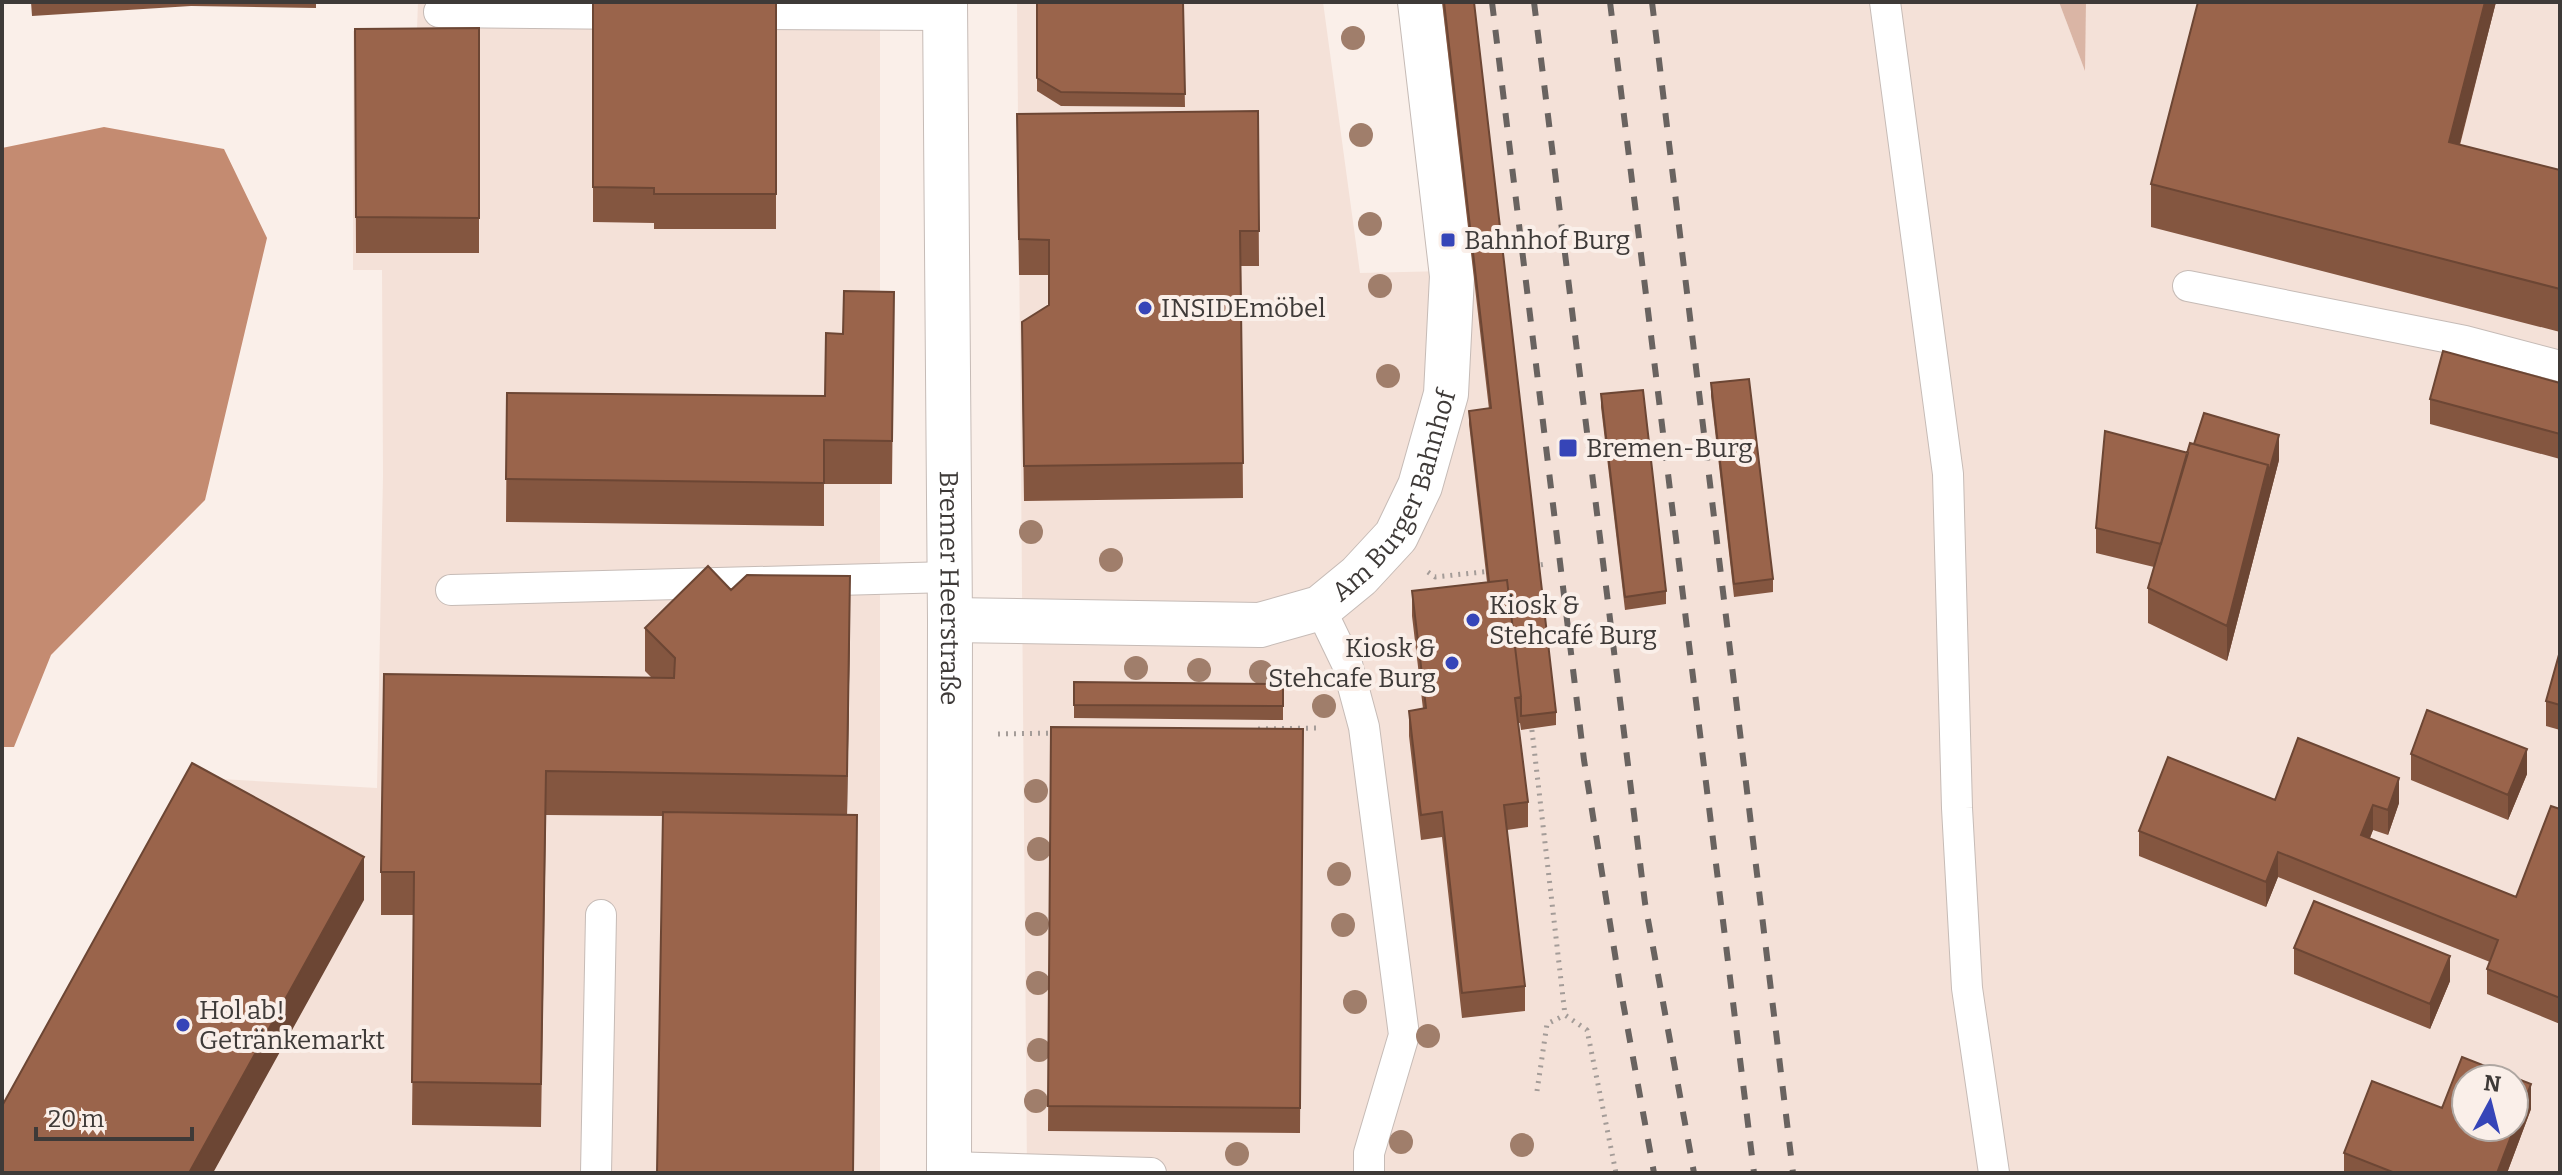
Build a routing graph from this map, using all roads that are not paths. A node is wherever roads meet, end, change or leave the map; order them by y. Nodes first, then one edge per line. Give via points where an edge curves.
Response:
1 (1420, 2) edge
2 (1885, 2) edge
3 (945, 9) edge
4 (439, 12) dead end
5 (660, 14) edge
6 (708, 14) edge
7 (2188, 286) dead end
8 (2560, 366) edge
9 (950, 577) junction
10 (451, 590) dead end
11 (1320, 608) junction
12 (950, 620) junction
13 (601, 915) dead end
14 (949, 1170) edge
15 (596, 1173) edge
16 (1151, 1173) edge
17 (1369, 1173) edge
18 (1994, 1173) edge

1 - 11 main road, Am Burger Bahnhof via 1452,276 1446,394 1420,486 1396,536
2 - 18 lane via 1948,474 1966,973
3 - 6 lane
3 - 9 main road, Bremer Heerstraße
4 - 5 lane
7 - 8 lane via 2465,341
9 - 10 lane
9 - 12 main road, Bremer Heerstraße
11 - 12 main road, Am Burger Bahnhof via 1260,625
11 - 17 lane via 1347,664 1364,727 1404,1035 1369,1153
12 - 14 main road, Bremer Heerstraße
13 - 15 lane
14 - 16 lane

